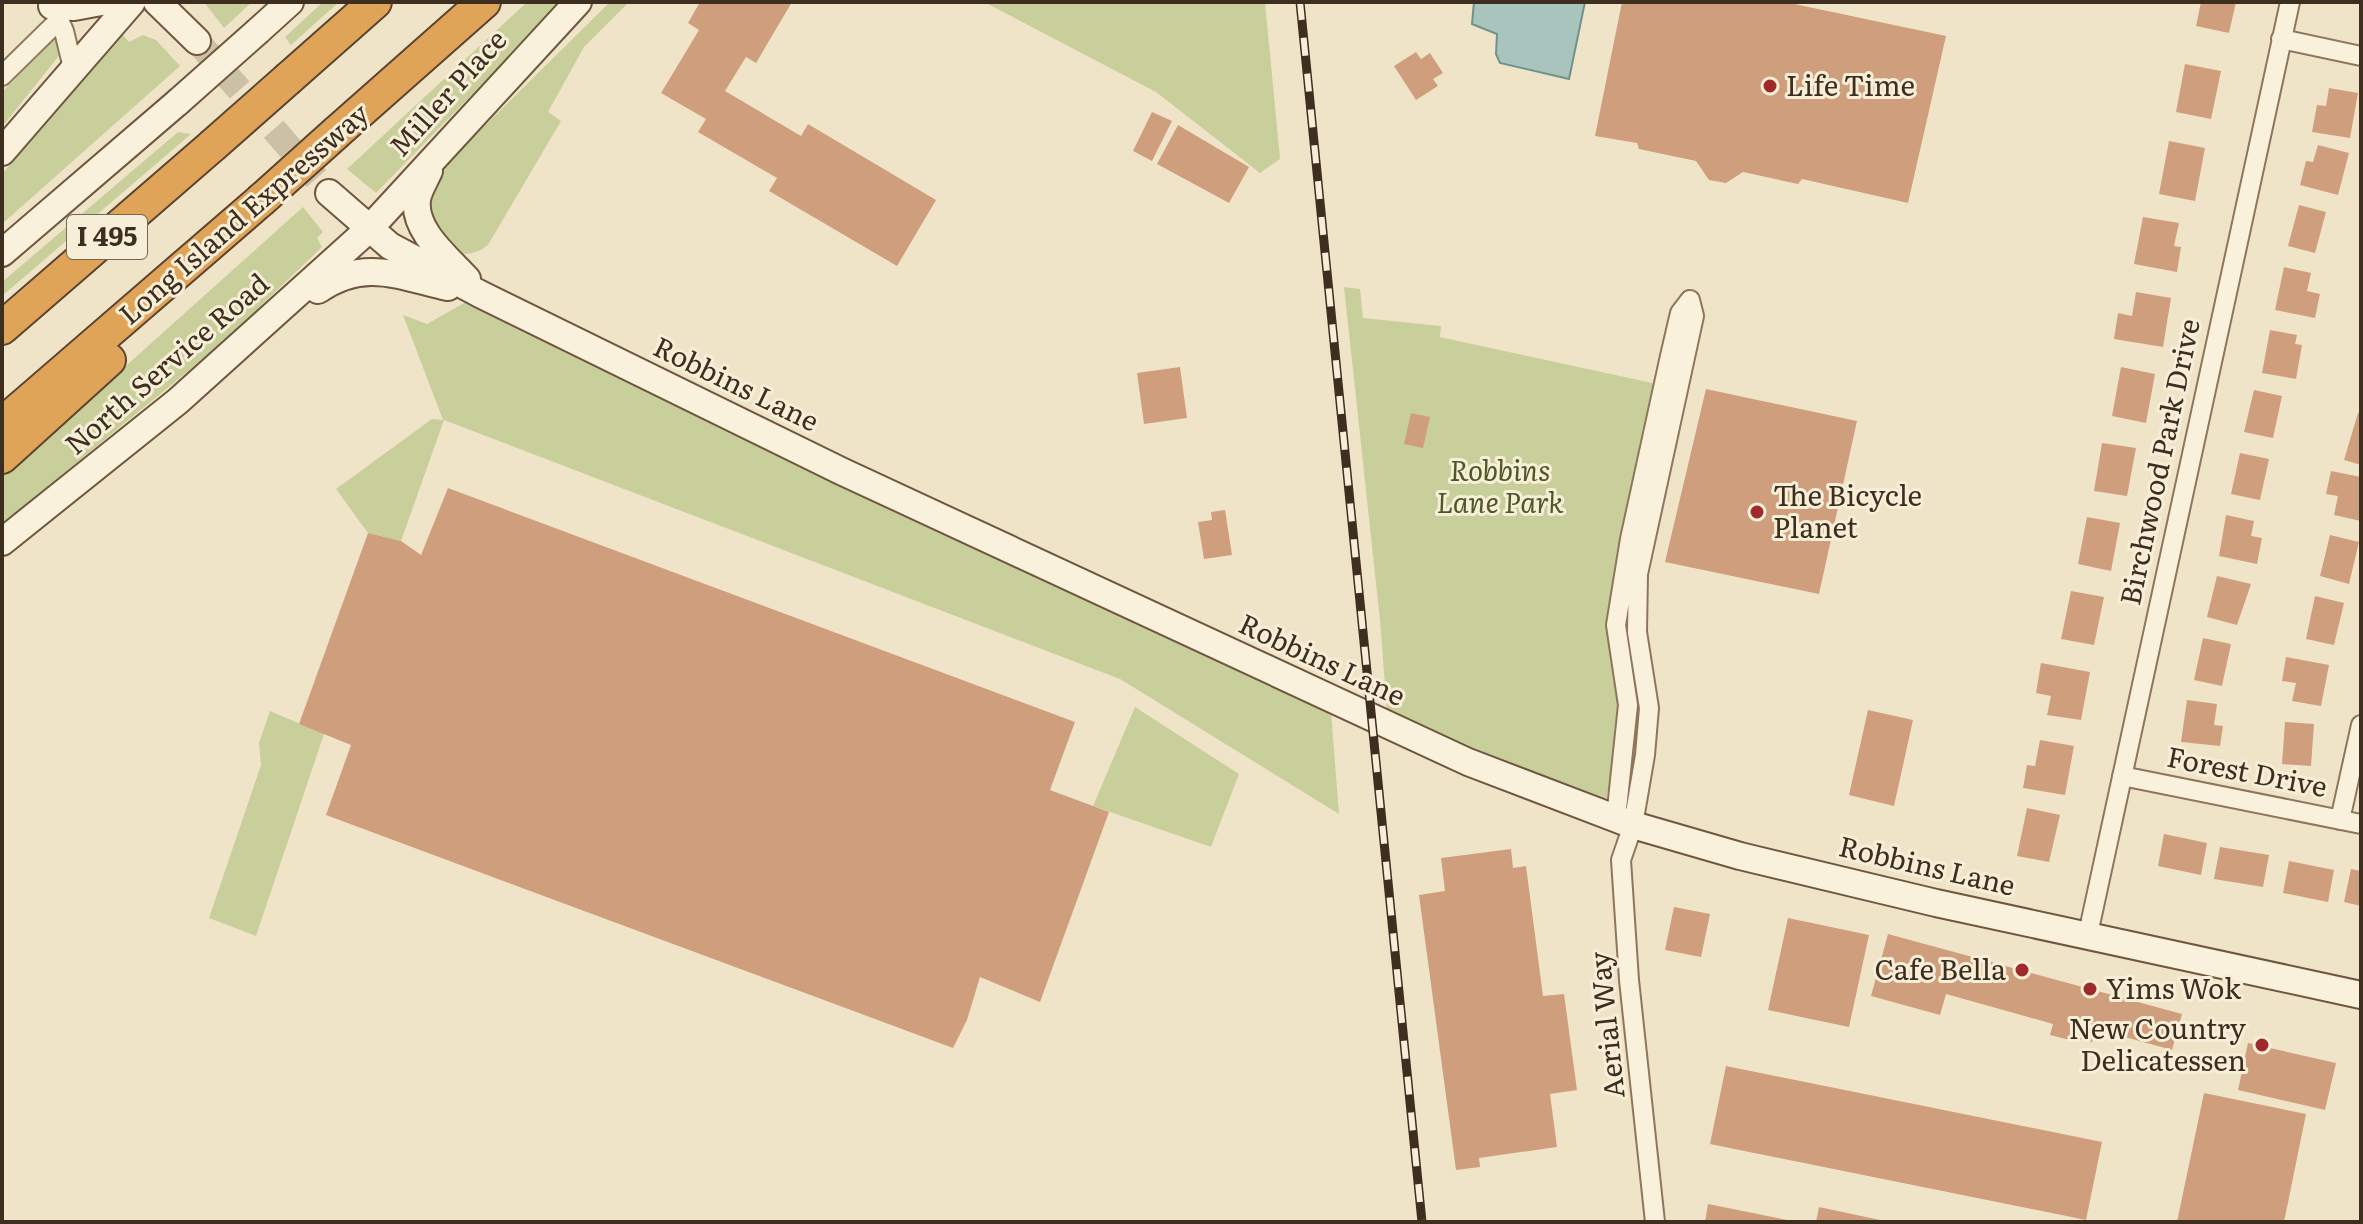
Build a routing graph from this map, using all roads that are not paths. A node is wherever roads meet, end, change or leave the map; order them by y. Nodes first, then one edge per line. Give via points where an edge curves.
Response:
1 (101, 2) edge
2 (132, 2) edge
3 (157, 2) edge
4 (290, 2) edge
5 (375, 2) edge
6 (484, 2) edge
7 (578, 2) edge
8 (2290, 2) edge
9 (54, 9) edge
10 (2281, 39) junction
11 (197, 41) tunnel mouth
12 (2361, 56) edge
13 (73, 68) junction
14 (2, 76) edge
15 (476, 109) junction
16 (2, 152) edge
17 (329, 193) tunnel mouth
18 (369, 229) junction
19 (2, 253) edge
20 (186, 265) junction
21 (480, 294) junction
22 (2, 328) edge
23 (244, 343) junction
24 (2, 424) edge
25 (2, 457) edge
26 (2, 542) edge
27 (2361, 725) edge
28 (2122, 776) junction
29 (2340, 820) junction
30 (1624, 821) junction
31 (2361, 824) edge
32 (2088, 934) junction
33 (2361, 995) edge
34 (1655, 1222) edge

1 - 9 street
2 - 13 street
3 - 11 street
4 - 19 street, bridge
5 - 22 highway, I 495, bridge
6 - 20 highway, Long Island Expressway / I 495, bridge
7 - 15 street, Miller Place
8 - 10 street, Birchwood Park Drive
9 - 13 street
9 - 14 street
10 - 12 street
10 - 28 street, Birchwood Park Drive
13 - 16 street
15 - 18 street, Miller Place
15 - 21 street via 430,169 416,198 429,236
17 - 18 street, Robbins Lane
18 - 21 street, Robbins Lane via 390,246
18 - 23 street, North Service Road
20 - 24 highway, Long Island Expressway / I 495
20 - 25 highway via 153,315 122,348
21 - 23 street via 374,270 357,271 330,282
21 - 30 street, Robbins Lane via 841,471 1371,718 1468,762
23 - 26 street, North Service Road
27 - 29 street
28 - 29 street, Forest Drive
28 - 32 street, Birchwood Park Drive
29 - 31 street, Forest Drive
30 - 30 street via 1645,755 1649,708 1637,632 1638,574 1694,316 1690,300 1680,313 1666,369 1616,625 1628,705
30 - 32 street, Robbins Lane via 1740,856
30 - 34 street, Aerial Way via 1621,860 1629,980
32 - 33 street, Robbins Lane

